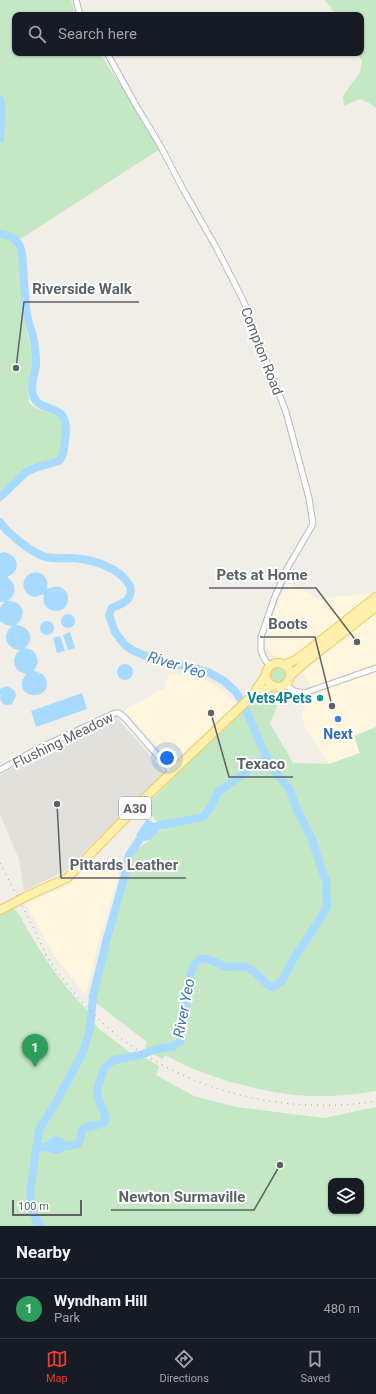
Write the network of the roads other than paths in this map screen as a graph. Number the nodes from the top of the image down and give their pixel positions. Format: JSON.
{"nodes":[{"id":1,"x":76,"y":0,"type":"edge"},
{"id":2,"x":79,"y":12,"type":"edge"},
{"id":3,"x":109,"y":56,"type":"edge"},
{"id":4,"x":376,"y":597,"type":"edge"},
{"id":5,"x":373,"y":607,"type":"edge"},
{"id":6,"x":284,"y":665,"type":"junction"},
{"id":7,"x":270,"y":666,"type":"junction"},
{"id":8,"x":376,"y":668,"type":"edge"},
{"id":9,"x":266,"y":675,"type":"junction"},
{"id":10,"x":290,"y":676,"type":"junction"},
{"id":11,"x":285,"y":684,"type":"junction"},
{"id":12,"x":273,"y":686,"type":"junction"},
{"id":13,"x":251,"y":697,"type":"junction"},
{"id":14,"x":0,"y":770,"type":"edge"},
{"id":15,"x":172,"y":772,"type":"junction"},
{"id":16,"x":0,"y":910,"type":"edge"}],
"edges":[{"from":1,"to":2,"type":"street"},
{"from":3,"to":7,"type":"street","name":"Compton Road"},
{"from":4,"to":5,"type":"main road"},
{"from":5,"to":6,"type":"main road"},
{"from":5,"to":10,"type":"main road"},
{"from":6,"to":7,"type":"main road"},
{"from":6,"to":10,"type":"main road"},
{"from":7,"to":9,"type":"main road","number":"A30"},
{"from":8,"to":11,"type":"street"},
{"from":9,"to":12,"type":"main road"},
{"from":9,"to":13,"type":"main road","number":"A30"},
{"from":10,"to":11,"type":"main road"},
{"from":11,"to":12,"type":"main road","number":"A30"},
{"from":12,"to":13,"type":"main road","number":"A30"},
{"from":13,"to":15,"type":"main road","number":"A30"},
{"from":14,"to":15,"type":"street","name":"Flushing Meadow"},
{"from":15,"to":16,"type":"main road","number":"A30","bridge":true}]}
